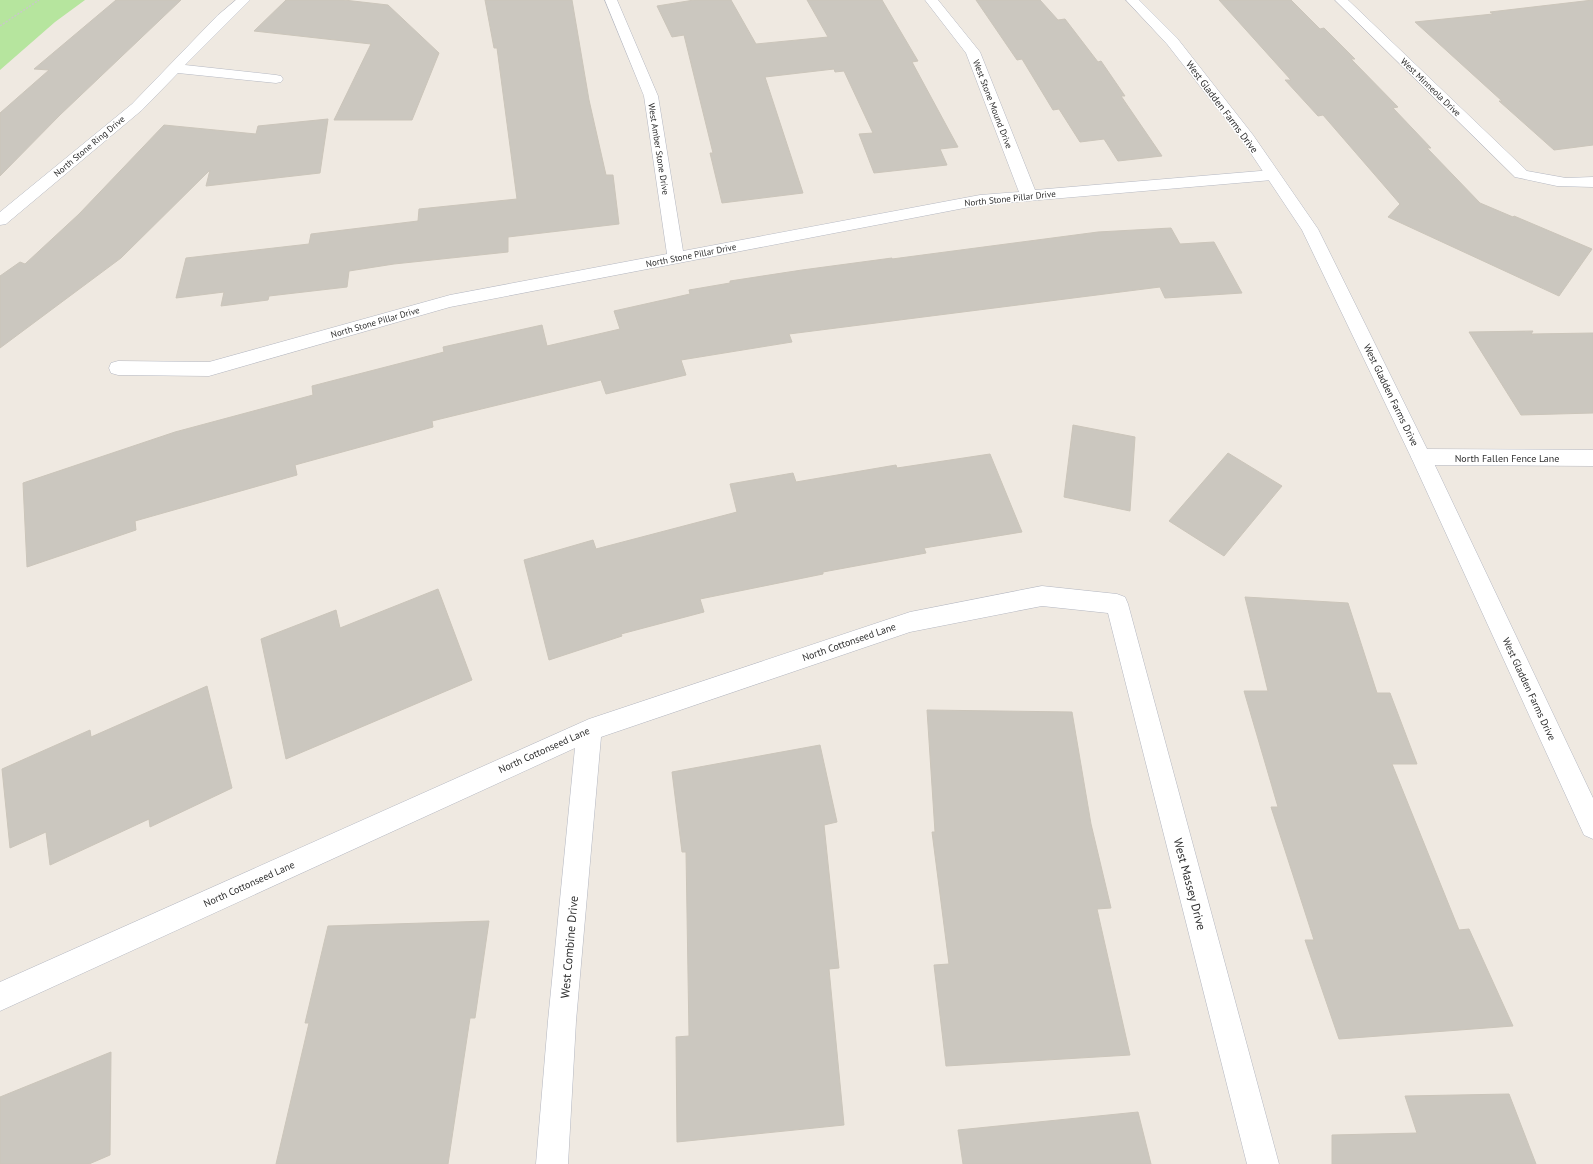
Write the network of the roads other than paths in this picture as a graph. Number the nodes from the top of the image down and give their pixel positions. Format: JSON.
{"nodes":[{"id":1,"x":244,"y":0,"type":"edge"},
{"id":2,"x":611,"y":0,"type":"edge"},
{"id":3,"x":931,"y":0,"type":"edge"},
{"id":4,"x":1132,"y":0,"type":"edge"},
{"id":5,"x":1360,"y":0,"type":"edge"},
{"id":6,"x":1342,"y":1,"type":"edge"},
{"id":7,"x":175,"y":68,"type":"junction"},
{"id":8,"x":276,"y":79,"type":"dead end"},
{"id":9,"x":1272,"y":176,"type":"junction"},
{"id":10,"x":1593,"y":182,"type":"edge"},
{"id":11,"x":1029,"y":196,"type":"junction"},
{"id":12,"x":0,"y":220,"type":"edge"},
{"id":13,"x":676,"y":257,"type":"junction"},
{"id":14,"x":118,"y":368,"type":"dead end"},
{"id":15,"x":1421,"y":457,"type":"junction"},
{"id":16,"x":1593,"y":458,"type":"edge"},
{"id":17,"x":1117,"y":604,"type":"joint"},
{"id":18,"x":590,"y":730,"type":"junction"},
{"id":19,"x":1593,"y":826,"type":"edge"},
{"id":20,"x":0,"y":997,"type":"edge"},
{"id":21,"x":552,"y":1164,"type":"edge"},
{"id":22,"x":1263,"y":1164,"type":"edge"}],
"edges":[{"from":1,"to":7,"type":"street","name":"North Stone Ring Drive"},
{"from":2,"to":13,"type":"street","name":"West Amber Stone Drive"},
{"from":3,"to":11,"type":"street","name":"West Stone Mound Drive"},
{"from":4,"to":9,"type":"street","name":"West Gladden Farms Drive"},
{"from":5,"to":6,"type":"street"},
{"from":6,"to":10,"type":"street","name":"West Minneola Drive"},
{"from":7,"to":8,"type":"street"},
{"from":7,"to":12,"type":"street","name":"North Stone Ring Drive"},
{"from":9,"to":11,"type":"street","name":"North Stone Pillar Drive"},
{"from":9,"to":15,"type":"street","name":"West Gladden Farms Drive"},
{"from":11,"to":13,"type":"street","name":"North Stone Pillar Drive"},
{"from":13,"to":14,"type":"street","name":"North Stone Pillar Drive"},
{"from":15,"to":16,"type":"street","name":"North Fallen Fence Lane"},
{"from":15,"to":19,"type":"street","name":"West Gladden Farms Drive"},
{"from":17,"to":18,"type":"street","name":"North Cottonseed Lane"},
{"from":17,"to":22,"type":"street","name":"West Massey Drive"},
{"from":18,"to":20,"type":"street","name":"North Cottonseed Lane"},
{"from":18,"to":21,"type":"street","name":"West Combine Drive"}]}
